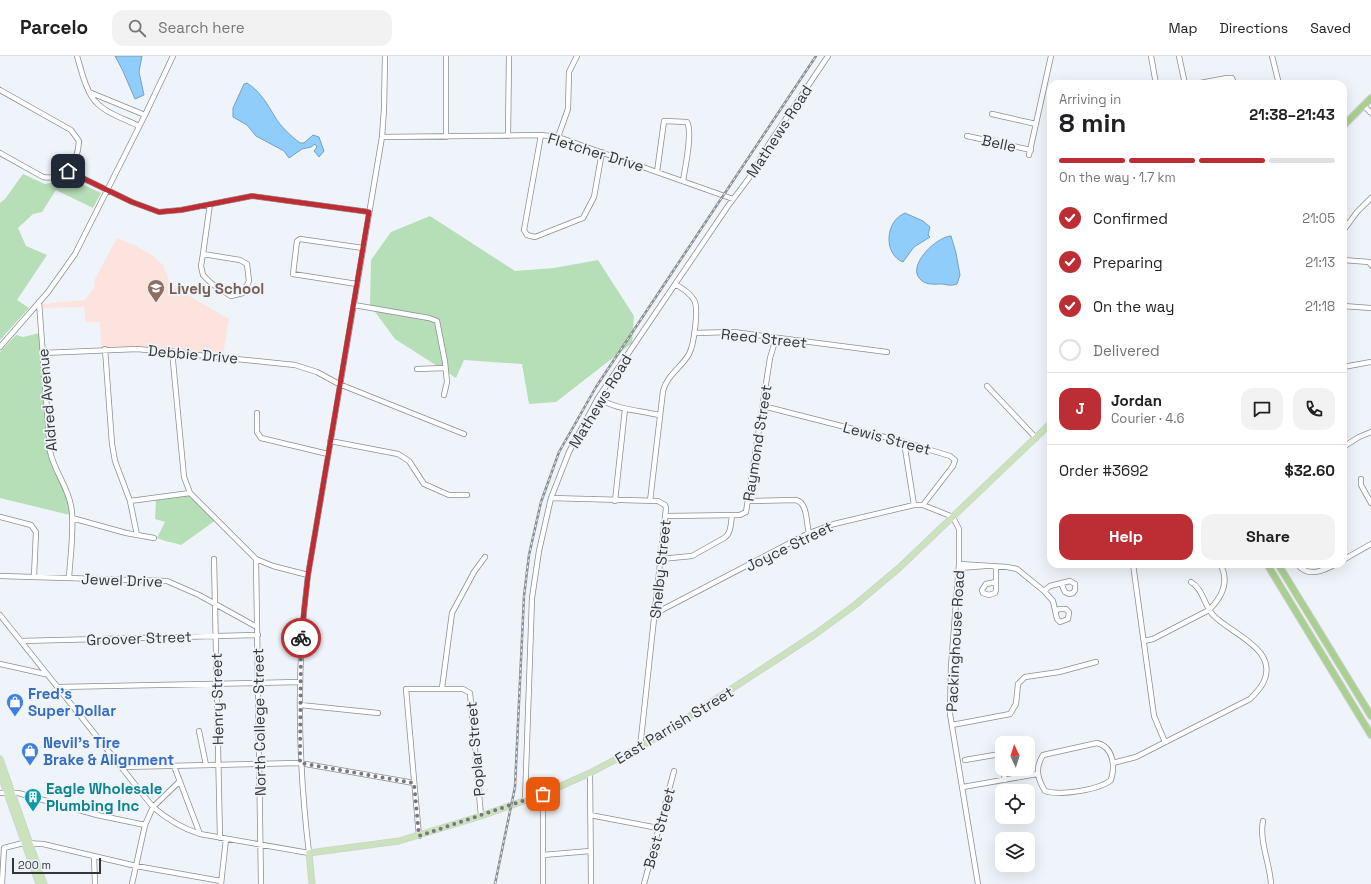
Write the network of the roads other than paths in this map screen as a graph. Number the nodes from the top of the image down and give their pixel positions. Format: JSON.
{"nodes":[{"id":1,"x":77,"y":56,"type":"edge"},
{"id":2,"x":173,"y":56,"type":"edge"},
{"id":3,"x":385,"y":56,"type":"edge"},
{"id":4,"x":446,"y":56,"type":"edge"},
{"id":5,"x":509,"y":56,"type":"edge"},
{"id":6,"x":577,"y":56,"type":"edge"},
{"id":7,"x":828,"y":56,"type":"edge"},
{"id":8,"x":1051,"y":56,"type":"edge"},
{"id":9,"x":1151,"y":56,"type":"edge"},
{"id":10,"x":1179,"y":56,"type":"edge"},
{"id":11,"x":1272,"y":56,"type":"edge"},
{"id":12,"x":1155,"y":80,"type":"edge"},
{"id":13,"x":1184,"y":80,"type":"edge"},
{"id":14,"x":1216,"y":80,"type":"edge"},
{"id":15,"x":1233,"y":80,"type":"edge"},
{"id":16,"x":1279,"y":80,"type":"edge"},
{"id":17,"x":0,"y":90,"type":"edge"},
{"id":18,"x":89,"y":92,"type":"junction"},
{"id":19,"x":1371,"y":98,"type":"edge"},
{"id":20,"x":1364,"y":106,"type":"junction"},
{"id":21,"x":1371,"y":113,"type":"edge"},
{"id":22,"x":992,"y":114,"type":"dead end"},
{"id":23,"x":145,"y":115,"type":"junction"},
{"id":24,"x":1347,"y":122,"type":"edge"},
{"id":25,"x":1036,"y":124,"type":"junction"},
{"id":26,"x":139,"y":126,"type":"junction"},
{"id":27,"x":508,"y":136,"type":"junction"},
{"id":28,"x":541,"y":136,"type":"junction"},
{"id":29,"x":967,"y":136,"type":"dead end"},
{"id":30,"x":382,"y":137,"type":"junction"},
{"id":31,"x":446,"y":137,"type":"junction"},
{"id":32,"x":558,"y":137,"type":"junction"},
{"id":33,"x":1031,"y":150,"type":"junction"},
{"id":34,"x":0,"y":152,"type":"edge"},
{"id":35,"x":602,"y":152,"type":"junction"},
{"id":36,"x":1029,"y":155,"type":"dead end"},
{"id":37,"x":68,"y":171,"type":"junction"},
{"id":38,"x":657,"y":172,"type":"junction"},
{"id":39,"x":683,"y":181,"type":"junction"},
{"id":40,"x":106,"y":190,"type":"junction"},
{"id":41,"x":1371,"y":198,"type":"edge"},
{"id":42,"x":733,"y":199,"type":"junction"},
{"id":43,"x":210,"y":204,"type":"junction"},
{"id":44,"x":369,"y":212,"type":"junction"},
{"id":45,"x":1347,"y":226,"type":"edge"},
{"id":46,"x":363,"y":248,"type":"junction"},
{"id":47,"x":203,"y":254,"type":"junction"},
{"id":48,"x":1347,"y":260,"type":"edge"},
{"id":49,"x":1371,"y":265,"type":"edge"},
{"id":50,"x":357,"y":284,"type":"junction"},
{"id":51,"x":675,"y":284,"type":"junction"},
{"id":52,"x":39,"y":302,"type":"junction"},
{"id":53,"x":354,"y":305,"type":"junction"},
{"id":54,"x":1347,"y":306,"type":"edge"},
{"id":55,"x":1371,"y":308,"type":"edge"},
{"id":56,"x":694,"y":333,"type":"junction"},
{"id":57,"x":776,"y":338,"type":"junction"},
{"id":58,"x":0,"y":347,"type":"edge"},
{"id":59,"x":105,"y":350,"type":"junction"},
{"id":60,"x":172,"y":351,"type":"junction"},
{"id":61,"x":887,"y":352,"type":"dead end"},
{"id":62,"x":43,"y":353,"type":"junction"},
{"id":63,"x":1371,"y":362,"type":"edge"},
{"id":64,"x":1347,"y":366,"type":"edge"},
{"id":65,"x":445,"y":368,"type":"junction"},
{"id":66,"x":417,"y":369,"type":"dead end"},
{"id":67,"x":339,"y":384,"type":"junction"},
{"id":68,"x":987,"y":386,"type":"dead end"},
{"id":69,"x":444,"y":395,"type":"dead end"},
{"id":70,"x":598,"y":398,"type":"junction"},
{"id":71,"x":764,"y":406,"type":"junction"},
{"id":72,"x":625,"y":409,"type":"junction"},
{"id":73,"x":257,"y":414,"type":"dead end"},
{"id":74,"x":659,"y":415,"type":"junction"},
{"id":75,"x":1047,"y":427,"type":"edge"},
{"id":76,"x":1371,"y":432,"type":"edge"},
{"id":77,"x":464,"y":434,"type":"dead end"},
{"id":78,"x":1036,"y":438,"type":"junction"},
{"id":79,"x":330,"y":441,"type":"junction"},
{"id":80,"x":904,"y":442,"type":"junction"},
{"id":81,"x":1347,"y":444,"type":"edge"},
{"id":82,"x":328,"y":454,"type":"junction"},
{"id":83,"x":1361,"y":479,"type":"dead end"},
{"id":84,"x":190,"y":493,"type":"junction"},
{"id":85,"x":467,"y":494,"type":"dead end"},
{"id":86,"x":551,"y":498,"type":"junction"},
{"id":87,"x":748,"y":500,"type":"junction"},
{"id":88,"x":130,"y":501,"type":"junction"},
{"id":89,"x":615,"y":501,"type":"junction"},
{"id":90,"x":650,"y":501,"type":"junction"},
{"id":91,"x":1371,"y":503,"type":"edge"},
{"id":92,"x":914,"y":505,"type":"junction"},
{"id":93,"x":923,"y":505,"type":"junction"},
{"id":94,"x":666,"y":516,"type":"junction"},
{"id":95,"x":732,"y":516,"type":"junction"},
{"id":96,"x":0,"y":517,"type":"edge"},
{"id":97,"x":953,"y":517,"type":"junction"},
{"id":98,"x":72,"y":518,"type":"junction"},
{"id":99,"x":809,"y":533,"type":"junction"},
{"id":100,"x":137,"y":535,"type":"junction"},
{"id":101,"x":154,"y":538,"type":"dead end"},
{"id":102,"x":1371,"y":544,"type":"edge"},
{"id":103,"x":485,"y":557,"type":"dead end"},
{"id":104,"x":1347,"y":558,"type":"edge"},
{"id":105,"x":214,"y":559,"type":"dead end"},
{"id":106,"x":256,"y":559,"type":"junction"},
{"id":107,"x":661,"y":559,"type":"junction"},
{"id":108,"x":959,"y":566,"type":"junction"},
{"id":109,"x":996,"y":567,"type":"junction"},
{"id":110,"x":1135,"y":568,"type":"edge"},
{"id":111,"x":1222,"y":568,"type":"edge"},
{"id":112,"x":1269,"y":568,"type":"edge"},
{"id":113,"x":1280,"y":568,"type":"edge"},
{"id":114,"x":1301,"y":568,"type":"edge"},
{"id":115,"x":1327,"y":568,"type":"edge"},
{"id":116,"x":308,"y":575,"type":"junction"},
{"id":117,"x":0,"y":576,"type":"edge"},
{"id":118,"x":34,"y":576,"type":"junction"},
{"id":119,"x":70,"y":578,"type":"junction"},
{"id":120,"x":996,"y":582,"type":"dead end"},
{"id":121,"x":1191,"y":582,"type":"dead end"},
{"id":122,"x":1061,"y":583,"type":"dead end"},
{"id":123,"x":1044,"y":591,"type":"junction"},
{"id":124,"x":215,"y":604,"type":"junction"},
{"id":125,"x":1055,"y":610,"type":"dead end"},
{"id":126,"x":1209,"y":610,"type":"junction"},
{"id":127,"x":656,"y":613,"type":"junction"},
{"id":128,"x":0,"y":615,"type":"edge"},
{"id":129,"x":257,"y":627,"type":"junction"},
{"id":130,"x":216,"y":635,"type":"junction"},
{"id":131,"x":258,"y":635,"type":"junction"},
{"id":132,"x":21,"y":641,"type":"junction"},
{"id":133,"x":1144,"y":641,"type":"junction"},
{"id":134,"x":1096,"y":662,"type":"dead end"},
{"id":135,"x":0,"y":664,"type":"edge"},
{"id":136,"x":45,"y":674,"type":"junction"},
{"id":137,"x":259,"y":682,"type":"junction"},
{"id":138,"x":300,"y":682,"type":"junction"},
{"id":139,"x":217,"y":683,"type":"junction"},
{"id":140,"x":58,"y":687,"type":"junction"},
{"id":141,"x":442,"y":688,"type":"junction"},
{"id":142,"x":300,"y":705,"type":"junction"},
{"id":143,"x":378,"y":713,"type":"dead end"},
{"id":144,"x":1371,"y":716,"type":"edge"},
{"id":145,"x":952,"y":725,"type":"junction"},
{"id":146,"x":199,"y":731,"type":"dead end"},
{"id":147,"x":1371,"y":735,"type":"edge"},
{"id":148,"x":1165,"y":742,"type":"junction"},
{"id":149,"x":640,"y":748,"type":"junction"},
{"id":150,"x":995,"y":755,"type":"edge"},
{"id":151,"x":0,"y":759,"type":"edge"},
{"id":152,"x":965,"y":760,"type":"dead end"},
{"id":153,"x":300,"y":763,"type":"junction"},
{"id":154,"x":1114,"y":763,"type":"junction"},
{"id":155,"x":260,"y":764,"type":"junction"},
{"id":156,"x":206,"y":765,"type":"junction"},
{"id":157,"x":218,"y":765,"type":"junction"},
{"id":158,"x":174,"y":766,"type":"junction"},
{"id":159,"x":121,"y":767,"type":"junction"},
{"id":160,"x":674,"y":772,"type":"dead end"},
{"id":161,"x":0,"y":773,"type":"edge"},
{"id":162,"x":590,"y":773,"type":"junction"},
{"id":163,"x":1037,"y":774,"type":"junction"},
{"id":164,"x":1004,"y":776,"type":"edge"},
{"id":165,"x":1005,"y":780,"type":"junction"},
{"id":166,"x":180,"y":781,"type":"junction"},
{"id":167,"x":414,"y":783,"type":"junction"},
{"id":168,"x":963,"y":787,"type":"junction"},
{"id":169,"x":0,"y":793,"type":"edge"},
{"id":170,"x":9,"y":793,"type":"junction"},
{"id":171,"x":543,"y":794,"type":"junction"},
{"id":172,"x":525,"y":800,"type":"junction"},
{"id":173,"x":153,"y":807,"type":"junction"},
{"id":174,"x":590,"y":815,"type":"junction"},
{"id":175,"x":481,"y":816,"type":"junction"},
{"id":176,"x":1263,"y":821,"type":"dead end"},
{"id":177,"x":145,"y":825,"type":"junction"},
{"id":178,"x":658,"y":828,"type":"junction"},
{"id":179,"x":200,"y":834,"type":"junction"},
{"id":180,"x":419,"y":836,"type":"junction"},
{"id":181,"x":220,"y":838,"type":"junction"},
{"id":182,"x":226,"y":839,"type":"junction"},
{"id":183,"x":26,"y":842,"type":"junction"},
{"id":184,"x":262,"y":846,"type":"junction"},
{"id":185,"x":590,"y":851,"type":"junction"},
{"id":186,"x":309,"y":853,"type":"junction"},
{"id":187,"x":543,"y":855,"type":"junction"},
{"id":188,"x":94,"y":857,"type":"junction"},
{"id":189,"x":136,"y":866,"type":"junction"},
{"id":190,"x":221,"y":882,"type":"edge"},
{"id":191,"x":2,"y":884,"type":"edge"},
{"id":192,"x":39,"y":884,"type":"edge"},
{"id":193,"x":44,"y":884,"type":"edge"},
{"id":194,"x":95,"y":884,"type":"edge"},
{"id":195,"x":132,"y":884,"type":"edge"},
{"id":196,"x":261,"y":884,"type":"edge"},
{"id":197,"x":312,"y":884,"type":"edge"},
{"id":198,"x":543,"y":884,"type":"edge"},
{"id":199,"x":591,"y":884,"type":"edge"},
{"id":200,"x":644,"y":884,"type":"edge"},
{"id":201,"x":978,"y":884,"type":"edge"},
{"id":202,"x":1271,"y":884,"type":"edge"}],
"edges":[{"from":1,"to":18,"type":"street"},
{"from":2,"to":23,"type":"street"},
{"from":3,"to":30,"type":"street"},
{"from":4,"to":31,"type":"street"},
{"from":5,"to":27,"type":"street"},
{"from":6,"to":32,"type":"street"},
{"from":7,"to":42,"type":"street","name":"Mathews Road"},
{"from":8,"to":25,"type":"street"},
{"from":9,"to":12,"type":"street"},
{"from":10,"to":13,"type":"street"},
{"from":11,"to":16,"type":"street"},
{"from":14,"to":15,"type":"street"},
{"from":17,"to":37,"type":"street"},
{"from":18,"to":23,"type":"street"},
{"from":18,"to":26,"type":"street"},
{"from":19,"to":20,"type":"highway"},
{"from":20,"to":21,"type":"street"},
{"from":20,"to":24,"type":"highway"},
{"from":22,"to":25,"type":"street"},
{"from":23,"to":26,"type":"street"},
{"from":25,"to":33,"type":"street"},
{"from":26,"to":40,"type":"street"},
{"from":27,"to":28,"type":"street","name":"Fletcher Drive"},
{"from":27,"to":31,"type":"street","name":"Fletcher Drive"},
{"from":28,"to":32,"type":"street","name":"Fletcher Drive"},
{"from":28,"to":35,"type":"street"},
{"from":29,"to":33,"type":"street","name":"Belle"},
{"from":30,"to":31,"type":"street","name":"Fletcher Drive"},
{"from":30,"to":44,"type":"street"},
{"from":32,"to":35,"type":"street","name":"Fletcher Drive"},
{"from":33,"to":36,"type":"street"},
{"from":34,"to":37,"type":"street"},
{"from":35,"to":38,"type":"street","name":"Fletcher Drive"},
{"from":37,"to":40,"type":"street"},
{"from":38,"to":39,"type":"street","name":"Fletcher Drive"},
{"from":38,"to":39,"type":"street"},
{"from":39,"to":42,"type":"street","name":"Fletcher Drive"},
{"from":40,"to":43,"type":"street"},
{"from":40,"to":52,"type":"street"},
{"from":41,"to":45,"type":"street"},
{"from":42,"to":51,"type":"street","name":"Mathews Road"},
{"from":43,"to":44,"type":"street"},
{"from":43,"to":47,"type":"street"},
{"from":44,"to":46,"type":"street"},
{"from":46,"to":50,"type":"street"},
{"from":46,"to":50,"type":"street"},
{"from":47,"to":47,"type":"street"},
{"from":48,"to":49,"type":"street"},
{"from":50,"to":53,"type":"street"},
{"from":51,"to":56,"type":"street"},
{"from":51,"to":70,"type":"street","name":"Mathews Road"},
{"from":52,"to":58,"type":"street"},
{"from":52,"to":62,"type":"street","name":"Aldred Avenue"},
{"from":53,"to":65,"type":"street"},
{"from":53,"to":67,"type":"street"},
{"from":54,"to":55,"type":"street"},
{"from":56,"to":57,"type":"street","name":"Reed Street"},
{"from":56,"to":74,"type":"street"},
{"from":57,"to":61,"type":"street","name":"Reed Street"},
{"from":57,"to":71,"type":"street","name":"Raymond Street"},
{"from":59,"to":60,"type":"street","name":"Debbie Drive"},
{"from":59,"to":62,"type":"street","name":"Debbie Drive"},
{"from":59,"to":88,"type":"street"},
{"from":60,"to":67,"type":"street","name":"Debbie Drive"},
{"from":60,"to":84,"type":"street"},
{"from":62,"to":98,"type":"street","name":"Aldred Avenue"},
{"from":63,"to":64,"type":"street"},
{"from":65,"to":66,"type":"street"},
{"from":65,"to":69,"type":"street"},
{"from":67,"to":77,"type":"street","name":"Debbie Drive"},
{"from":67,"to":79,"type":"street"},
{"from":68,"to":78,"type":"street"},
{"from":70,"to":72,"type":"street"},
{"from":70,"to":86,"type":"street","name":"Mathews Road"},
{"from":71,"to":80,"type":"street","name":"Lewis Street"},
{"from":71,"to":87,"type":"street","name":"Raymond Street"},
{"from":72,"to":74,"type":"street"},
{"from":72,"to":89,"type":"street"},
{"from":73,"to":82,"type":"street"},
{"from":74,"to":90,"type":"street"},
{"from":75,"to":78,"type":"main road","name":"East Parrish Street"},
{"from":76,"to":81,"type":"street"},
{"from":78,"to":97,"type":"main road","name":"East Parrish Street"},
{"from":79,"to":82,"type":"street"},
{"from":79,"to":85,"type":"street"},
{"from":80,"to":92,"type":"street"},
{"from":80,"to":93,"type":"street","name":"Lewis Street"},
{"from":82,"to":116,"type":"street"},
{"from":83,"to":91,"type":"street"},
{"from":84,"to":88,"type":"street"},
{"from":84,"to":106,"type":"street"},
{"from":86,"to":89,"type":"street","name":"Shelby Street"},
{"from":86,"to":172,"type":"street","name":"Mathews Road"},
{"from":87,"to":95,"type":"street","name":"Raymond Street"},
{"from":87,"to":99,"type":"street"},
{"from":88,"to":100,"type":"street"},
{"from":89,"to":90,"type":"street","name":"Shelby Street"},
{"from":90,"to":94,"type":"street","name":"Shelby Street"},
{"from":92,"to":93,"type":"street","name":"Joyce Street"},
{"from":92,"to":99,"type":"street","name":"Joyce Street"},
{"from":93,"to":97,"type":"street","name":"Joyce Street"},
{"from":94,"to":95,"type":"street"},
{"from":94,"to":107,"type":"street","name":"Shelby Street"},
{"from":95,"to":107,"type":"street","name":"Raymond Street"},
{"from":96,"to":118,"type":"street"},
{"from":97,"to":108,"type":"street","name":"Packinghouse Road"},
{"from":97,"to":149,"type":"main road","name":"East Parrish Street"},
{"from":98,"to":100,"type":"street"},
{"from":98,"to":119,"type":"street","name":"Aldred Avenue"},
{"from":99,"to":127,"type":"street","name":"Joyce Street"},
{"from":100,"to":101,"type":"street"},
{"from":102,"to":104,"type":"street"},
{"from":103,"to":141,"type":"street"},
{"from":105,"to":124,"type":"street","name":"Henry Street"},
{"from":106,"to":116,"type":"street"},
{"from":106,"to":129,"type":"street","name":"North College Street"},
{"from":107,"to":127,"type":"street","name":"Shelby Street"},
{"from":108,"to":109,"type":"street"},
{"from":108,"to":145,"type":"street","name":"Packinghouse Road"},
{"from":109,"to":120,"type":"street"},
{"from":109,"to":123,"type":"street"},
{"from":110,"to":133,"type":"street"},
{"from":111,"to":126,"type":"street"},
{"from":112,"to":147,"type":"highway"},
{"from":113,"to":144,"type":"highway"},
{"from":114,"to":115,"type":"street"},
{"from":116,"to":138,"type":"street"},
{"from":117,"to":118,"type":"street","name":"Jewel Drive"},
{"from":118,"to":119,"type":"street","name":"Jewel Drive"},
{"from":119,"to":124,"type":"street","name":"Jewel Drive"},
{"from":121,"to":126,"type":"street"},
{"from":122,"to":123,"type":"street"},
{"from":123,"to":125,"type":"street"},
{"from":124,"to":129,"type":"street","name":"Jewel Drive"},
{"from":124,"to":130,"type":"street","name":"Henry Street"},
{"from":126,"to":133,"type":"street"},
{"from":126,"to":148,"type":"street"},
{"from":127,"to":149,"type":"street","name":"Shelby Street"},
{"from":128,"to":132,"type":"street"},
{"from":129,"to":131,"type":"street","name":"North College Street"},
{"from":130,"to":131,"type":"street","name":"Groover Street"},
{"from":130,"to":132,"type":"street","name":"Groover Street"},
{"from":130,"to":139,"type":"street","name":"Henry Street"},
{"from":131,"to":137,"type":"street","name":"North College Street"},
{"from":132,"to":136,"type":"street"},
{"from":133,"to":148,"type":"street"},
{"from":134,"to":145,"type":"street"},
{"from":135,"to":136,"type":"street"},
{"from":136,"to":140,"type":"street"},
{"from":137,"to":138,"type":"street"},
{"from":137,"to":139,"type":"street"},
{"from":137,"to":155,"type":"street","name":"North College Street"},
{"from":138,"to":142,"type":"street"},
{"from":139,"to":140,"type":"street"},
{"from":139,"to":157,"type":"street","name":"Henry Street"},
{"from":140,"to":159,"type":"street"},
{"from":141,"to":167,"type":"street"},
{"from":141,"to":175,"type":"street","name":"Poplar Street"},
{"from":142,"to":143,"type":"street"},
{"from":142,"to":153,"type":"street"},
{"from":145,"to":168,"type":"street","name":"Packinghouse Road"},
{"from":146,"to":156,"type":"street"},
{"from":148,"to":154,"type":"street"},
{"from":149,"to":162,"type":"main road","name":"East Parrish Street"},
{"from":150,"to":152,"type":"street"},
{"from":151,"to":170,"type":"main road"},
{"from":153,"to":155,"type":"street"},
{"from":153,"to":167,"type":"street"},
{"from":153,"to":186,"type":"street"},
{"from":154,"to":163,"type":"street"},
{"from":154,"to":163,"type":"street"},
{"from":155,"to":157,"type":"street"},
{"from":155,"to":184,"type":"street","name":"North College Street"},
{"from":156,"to":157,"type":"street"},
{"from":156,"to":158,"type":"street"},
{"from":157,"to":181,"type":"street","name":"Henry Street"},
{"from":158,"to":159,"type":"street"},
{"from":158,"to":166,"type":"street"},
{"from":159,"to":173,"type":"street"},
{"from":160,"to":178,"type":"street","name":"Best Street"},
{"from":161,"to":170,"type":"main road"},
{"from":162,"to":171,"type":"main road","name":"East Parrish Street"},
{"from":162,"to":174,"type":"street"},
{"from":163,"to":165,"type":"street"},
{"from":164,"to":165,"type":"street"},
{"from":165,"to":168,"type":"street"},
{"from":166,"to":173,"type":"street"},
{"from":166,"to":179,"type":"street"},
{"from":167,"to":180,"type":"street"},
{"from":168,"to":201,"type":"street","name":"Packinghouse Road"},
{"from":169,"to":170,"type":"street"},
{"from":170,"to":177,"type":"street"},
{"from":170,"to":183,"type":"main road"},
{"from":171,"to":172,"type":"main road","name":"East Parrish Street"},
{"from":171,"to":187,"type":"street"},
{"from":172,"to":175,"type":"main road","name":"East Parrish Street"},
{"from":173,"to":177,"type":"street"},
{"from":173,"to":179,"type":"street"},
{"from":174,"to":178,"type":"street"},
{"from":174,"to":185,"type":"street"},
{"from":175,"to":180,"type":"main road","name":"East Parrish Street"},
{"from":176,"to":202,"type":"street"},
{"from":177,"to":189,"type":"street"},
{"from":178,"to":200,"type":"street","name":"Best Street"},
{"from":179,"to":181,"type":"street"},
{"from":180,"to":186,"type":"main road","name":"East Parrish Street"},
{"from":181,"to":182,"type":"street"},
{"from":182,"to":184,"type":"street"},
{"from":182,"to":190,"type":"street"},
{"from":183,"to":188,"type":"street"},
{"from":183,"to":191,"type":"street"},
{"from":183,"to":192,"type":"main road"},
{"from":183,"to":193,"type":"main road"},
{"from":184,"to":186,"type":"street"},
{"from":184,"to":196,"type":"street","name":"North College Street"},
{"from":185,"to":187,"type":"street"},
{"from":185,"to":199,"type":"street"},
{"from":186,"to":197,"type":"main road"},
{"from":187,"to":198,"type":"street"},
{"from":188,"to":189,"type":"street"},
{"from":188,"to":194,"type":"street"},
{"from":189,"to":190,"type":"street"},
{"from":189,"to":195,"type":"street"}]}
